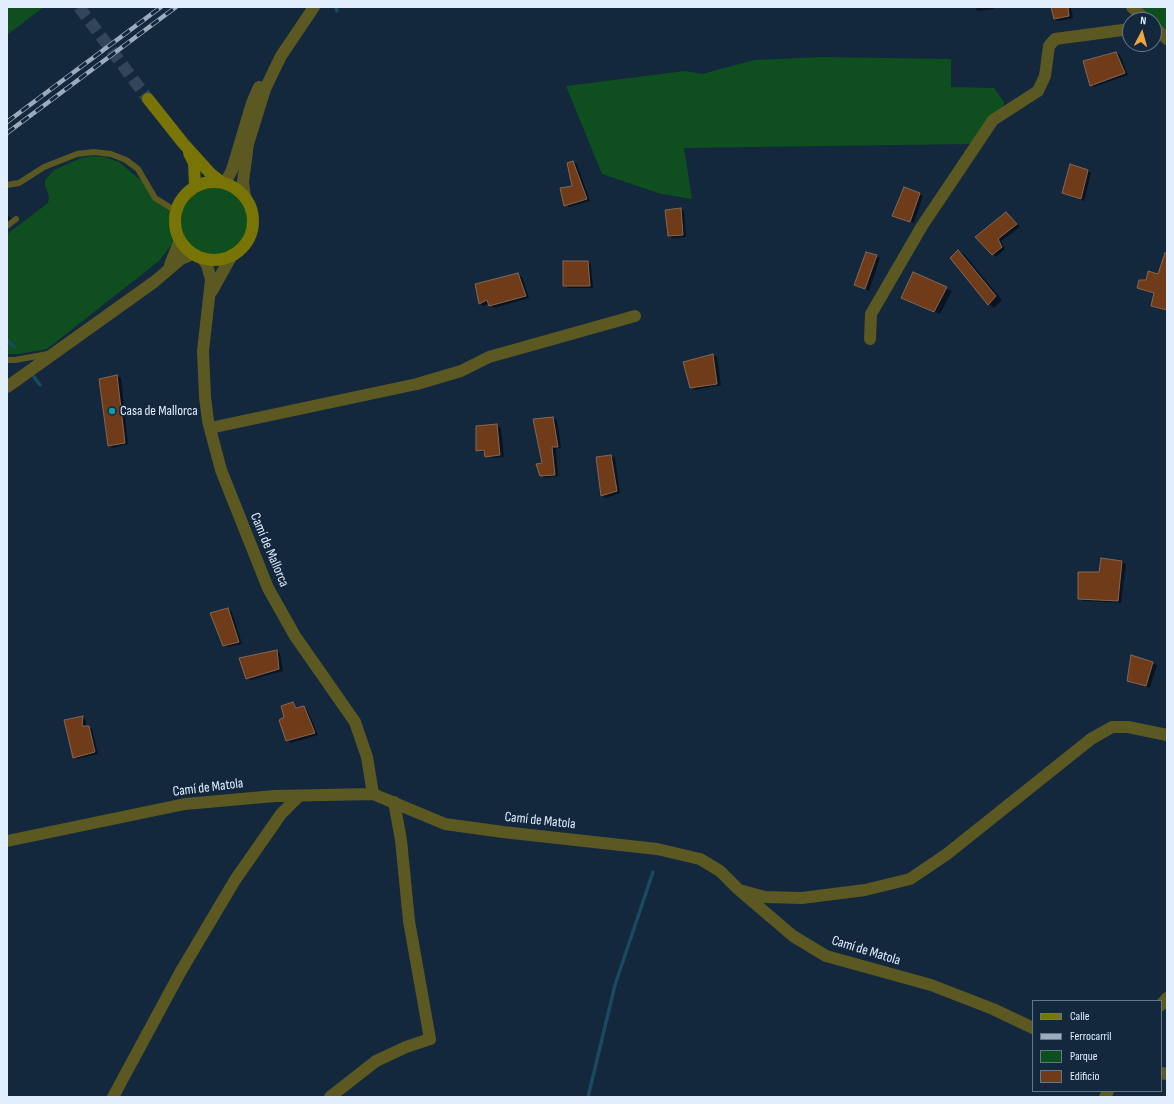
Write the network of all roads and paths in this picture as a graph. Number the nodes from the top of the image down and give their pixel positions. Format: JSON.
{"nodes":[{"id":1,"x":308,"y":7,"type":"edge"},
{"id":2,"x":314,"y":7,"type":"edge"},
{"id":3,"x":1122,"y":30,"type":"edge"},
{"id":4,"x":148,"y":99,"type":"tunnel mouth"},
{"id":5,"x":183,"y":143,"type":"junction"},
{"id":6,"x":225,"y":184,"type":"junction"},
{"id":7,"x":7,"y":185,"type":"edge"},
{"id":8,"x":195,"y":187,"type":"junction"},
{"id":9,"x":245,"y":198,"type":"junction"},
{"id":10,"x":176,"y":211,"type":"junction"},
{"id":11,"x":16,"y":219,"type":"dead end"},
{"id":12,"x":7,"y":226,"type":"edge"},
{"id":13,"x":180,"y":240,"type":"junction"},
{"id":14,"x":232,"y":255,"type":"junction"},
{"id":15,"x":198,"y":256,"type":"junction"},
{"id":16,"x":166,"y":272,"type":"junction"},
{"id":17,"x":210,"y":296,"type":"junction"},
{"id":18,"x":636,"y":316,"type":"dead end"},
{"id":19,"x":870,"y":339,"type":"dead end"},
{"id":20,"x":53,"y":353,"type":"junction"},
{"id":21,"x":7,"y":360,"type":"edge"},
{"id":22,"x":7,"y":387,"type":"edge"},
{"id":23,"x":210,"y":428,"type":"junction"},
{"id":24,"x":1167,"y":735,"type":"edge"},
{"id":25,"x":373,"y":794,"type":"junction"},
{"id":26,"x":299,"y":796,"type":"junction"},
{"id":27,"x":394,"y":802,"type":"junction"},
{"id":28,"x":7,"y":841,"type":"edge"},
{"id":29,"x":738,"y":889,"type":"junction"},
{"id":30,"x":1032,"y":1028,"type":"edge"},
{"id":31,"x":113,"y":1097,"type":"edge"},
{"id":32,"x":330,"y":1097,"type":"edge"}],
"edges":[{"from":1,"to":6,"type":"street"},
{"from":2,"to":9,"type":"street"},
{"from":3,"to":19,"type":"street"},
{"from":4,"to":5,"type":"main road"},
{"from":5,"to":6,"type":"main road"},
{"from":5,"to":8,"type":"main road"},
{"from":6,"to":8,"type":"main road"},
{"from":6,"to":9,"type":"main road"},
{"from":7,"to":10,"type":"lane"},
{"from":8,"to":10,"type":"main road"},
{"from":9,"to":14,"type":"main road"},
{"from":10,"to":13,"type":"main road"},
{"from":11,"to":12,"type":"lane"},
{"from":13,"to":15,"type":"main road"},
{"from":13,"to":16,"type":"street"},
{"from":14,"to":15,"type":"main road"},
{"from":14,"to":17,"type":"street","name":"Camí de Mallorca"},
{"from":15,"to":16,"type":"street"},
{"from":15,"to":17,"type":"street","name":"Camí de Mallorca"},
{"from":16,"to":20,"type":"street"},
{"from":17,"to":23,"type":"street","name":"Camí de Mallorca"},
{"from":18,"to":23,"type":"street"},
{"from":20,"to":21,"type":"lane"},
{"from":20,"to":22,"type":"street"},
{"from":23,"to":25,"type":"street","name":"Camí de Mallorca"},
{"from":24,"to":29,"type":"street"},
{"from":25,"to":26,"type":"street","name":"Camí de Matola"},
{"from":25,"to":27,"type":"street","name":"Camí de Matola"},
{"from":26,"to":28,"type":"street","name":"Camí de Matola"},
{"from":26,"to":31,"type":"street"},
{"from":27,"to":29,"type":"street","name":"Camí de Matola"},
{"from":27,"to":32,"type":"street"},
{"from":29,"to":30,"type":"street","name":"Camí de Matola"}]}
